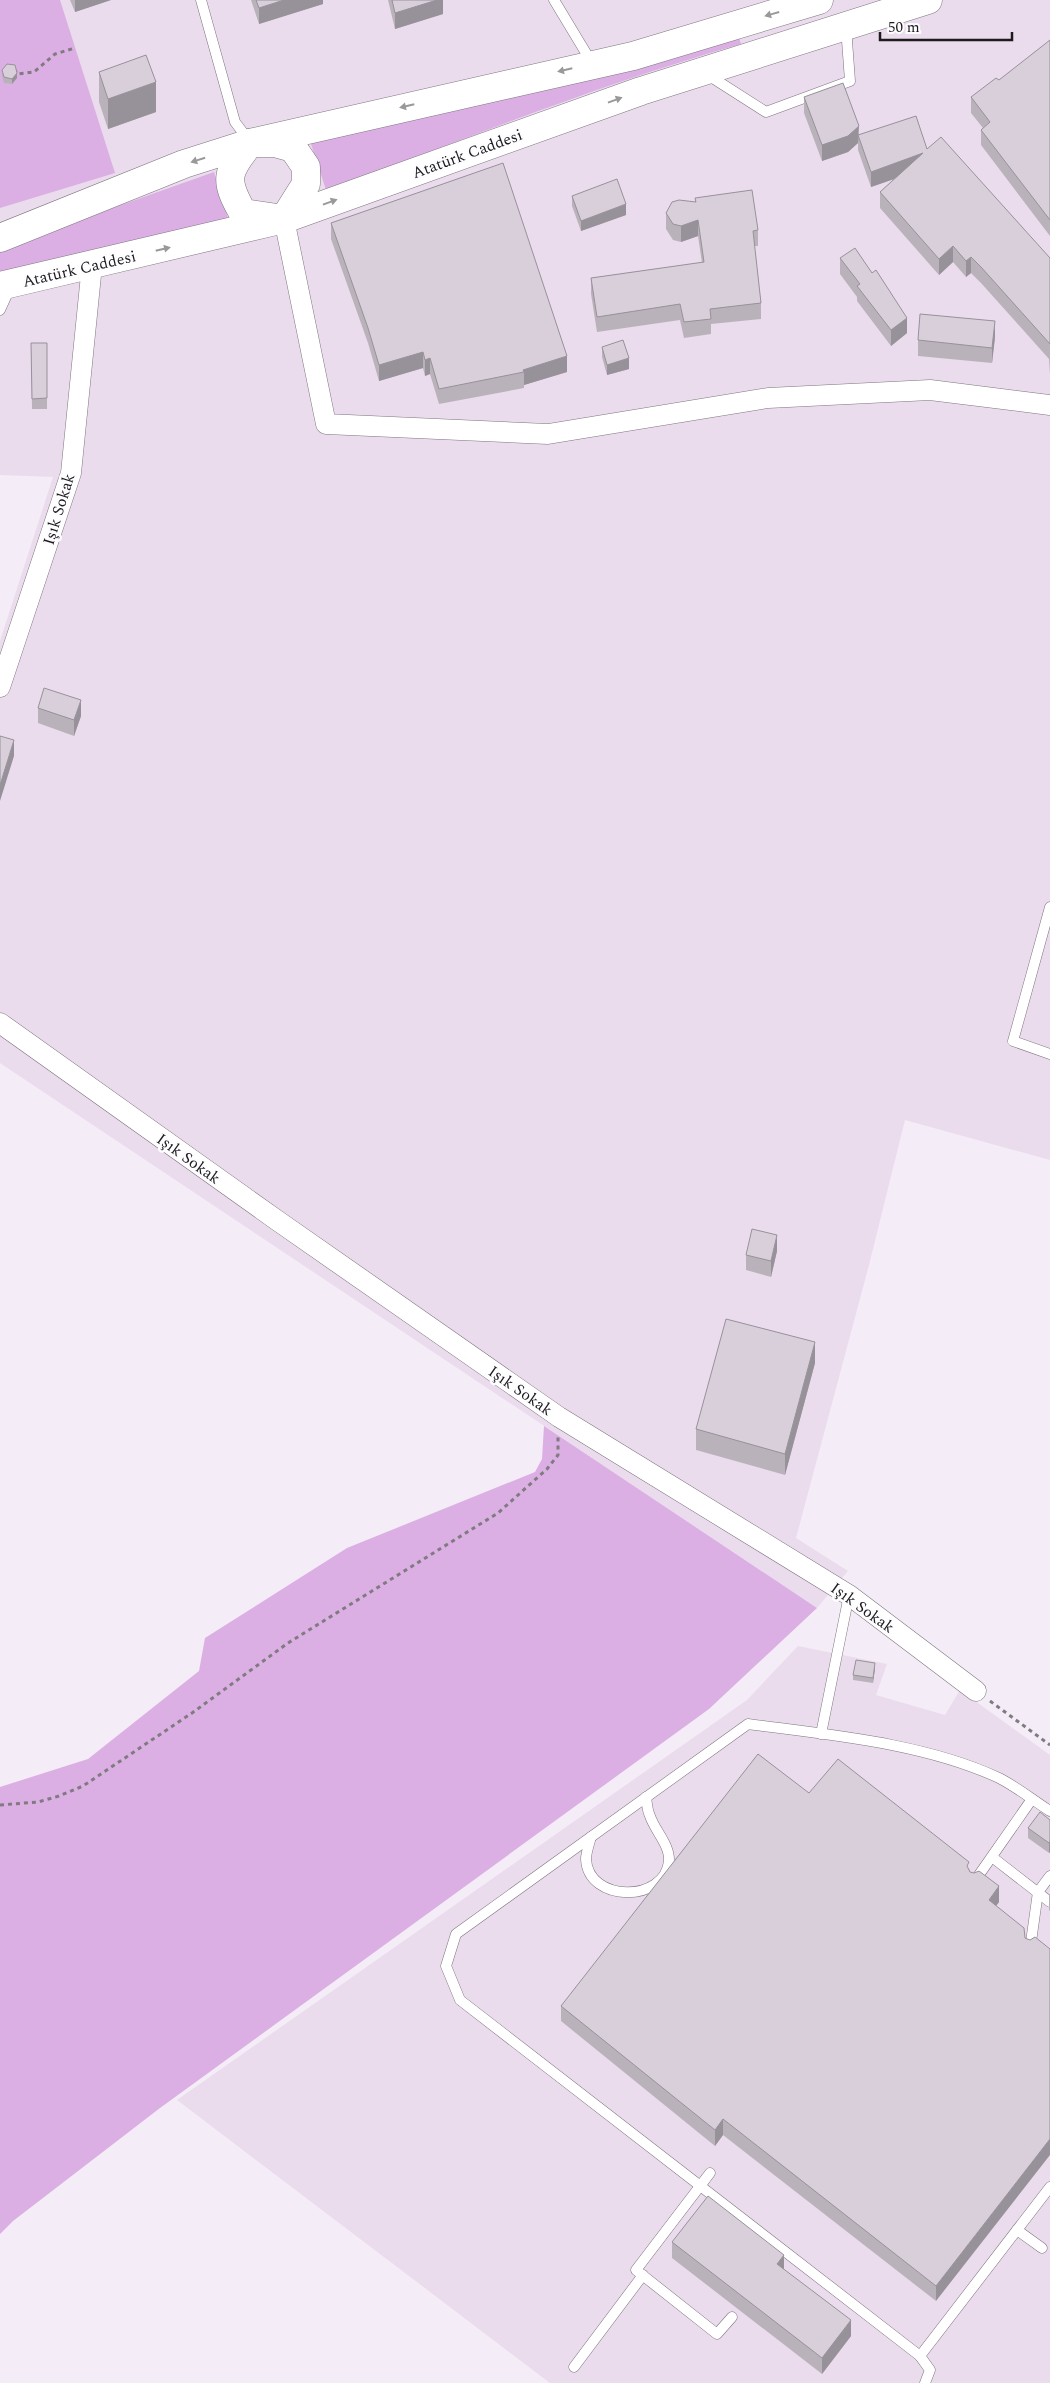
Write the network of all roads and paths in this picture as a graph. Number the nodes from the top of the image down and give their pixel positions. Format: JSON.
{"nodes":[{"id":1,"x":201,"y":0,"type":"edge"},
{"id":2,"x":554,"y":0,"type":"edge"},
{"id":3,"x":819,"y":0,"type":"edge"},
{"id":4,"x":928,"y":0,"type":"edge"},
{"id":5,"x":846,"y":24,"type":"junction"},
{"id":6,"x":75,"y":48,"type":"dead end"},
{"id":7,"x":592,"y":63,"type":"junction"},
{"id":8,"x":9,"y":68,"type":"edge"},
{"id":9,"x":703,"y":72,"type":"junction"},
{"id":10,"x":250,"y":143,"type":"junction"},
{"id":11,"x":284,"y":218,"type":"junction"},
{"id":12,"x":0,"y":238,"type":"edge"},
{"id":13,"x":92,"y":265,"type":"junction"},
{"id":14,"x":7,"y":284,"type":"edge"},
{"id":15,"x":0,"y":310,"type":"edge"},
{"id":16,"x":1050,"y":388,"type":"edge"},
{"id":17,"x":1022,"y":402,"type":"junction"},
{"id":18,"x":1050,"y":405,"type":"edge"},
{"id":19,"x":0,"y":687,"type":"edge"},
{"id":20,"x":1050,"y":907,"type":"edge"},
{"id":21,"x":0,"y":1023,"type":"edge"},
{"id":22,"x":1050,"y":1054,"type":"edge"},
{"id":23,"x":559,"y":1417,"type":"junction"},
{"id":24,"x":849,"y":1595,"type":"junction"},
{"id":25,"x":976,"y":1690,"type":"joint"},
{"id":26,"x":821,"y":1734,"type":"junction"},
{"id":27,"x":1050,"y":1746,"type":"edge"},
{"id":28,"x":646,"y":1797,"type":"junction"},
{"id":29,"x":1032,"y":1799,"type":"junction"},
{"id":30,"x":0,"y":1804,"type":"edge"},
{"id":31,"x":1050,"y":1811,"type":"edge"},
{"id":32,"x":591,"y":1837,"type":"junction"},
{"id":33,"x":992,"y":1857,"type":"junction"},
{"id":34,"x":1050,"y":1876,"type":"edge"},
{"id":35,"x":974,"y":1882,"type":"edge"},
{"id":36,"x":1038,"y":1892,"type":"junction"},
{"id":37,"x":1050,"y":1902,"type":"edge"},
{"id":38,"x":1030,"y":1949,"type":"edge"},
{"id":39,"x":710,"y":2173,"type":"dead end"},
{"id":40,"x":700,"y":2186,"type":"junction"},
{"id":41,"x":1050,"y":2187,"type":"edge"},
{"id":42,"x":1017,"y":2230,"type":"junction"},
{"id":43,"x":1042,"y":2248,"type":"dead end"},
{"id":44,"x":643,"y":2276,"type":"junction"},
{"id":45,"x":732,"y":2317,"type":"dead end"},
{"id":46,"x":920,"y":2356,"type":"junction"},
{"id":47,"x":574,"y":2367,"type":"dead end"},
{"id":48,"x":925,"y":2383,"type":"edge"}],
"edges":[{"from":1,"to":10,"type":"lane"},
{"from":2,"to":7,"type":"lane"},
{"from":3,"to":7,"type":"main road","one_way":true},
{"from":4,"to":5,"type":"main road","name":"Atatürk Caddesi"},
{"from":5,"to":9,"type":"main road","name":"Atatürk Caddesi"},
{"from":5,"to":9,"type":"lane"},
{"from":6,"to":8,"type":"path"},
{"from":7,"to":10,"type":"main road","one_way":true},
{"from":11,"to":9,"type":"main road","name":"Atatürk Caddesi","one_way":true},
{"from":10,"to":11,"type":"main road"},
{"from":10,"to":11,"type":"main road"},
{"from":10,"to":12,"type":"main road","one_way":true},
{"from":13,"to":11,"type":"main road","name":"Atatürk Caddesi","one_way":true},
{"from":11,"to":17,"type":"street"},
{"from":13,"to":14,"type":"main road","name":"Atatürk Caddesi"},
{"from":13,"to":19,"type":"street","name":"Işık Sokak"},
{"from":14,"to":15,"type":"lane"},
{"from":16,"to":17,"type":"street"},
{"from":17,"to":18,"type":"street"},
{"from":20,"to":22,"type":"lane"},
{"from":21,"to":23,"type":"street","name":"Işık Sokak"},
{"from":23,"to":24,"type":"street","name":"Işık Sokak"},
{"from":23,"to":30,"type":"path"},
{"from":24,"to":25,"type":"street","name":"Işık Sokak"},
{"from":24,"to":26,"type":"lane"},
{"from":25,"to":27,"type":"path"},
{"from":26,"to":28,"type":"lane"},
{"from":26,"to":29,"type":"lane"},
{"from":28,"to":32,"type":"lane"},
{"from":28,"to":32,"type":"lane"},
{"from":29,"to":31,"type":"lane"},
{"from":29,"to":33,"type":"lane"},
{"from":32,"to":40,"type":"lane"},
{"from":33,"to":35,"type":"lane"},
{"from":33,"to":36,"type":"lane"},
{"from":34,"to":36,"type":"lane"},
{"from":36,"to":37,"type":"lane"},
{"from":36,"to":38,"type":"lane"},
{"from":39,"to":40,"type":"lane"},
{"from":40,"to":44,"type":"lane"},
{"from":40,"to":46,"type":"lane"},
{"from":41,"to":42,"type":"lane"},
{"from":42,"to":43,"type":"lane"},
{"from":42,"to":46,"type":"lane"},
{"from":44,"to":45,"type":"lane"},
{"from":44,"to":47,"type":"lane"},
{"from":46,"to":48,"type":"lane"}]}
